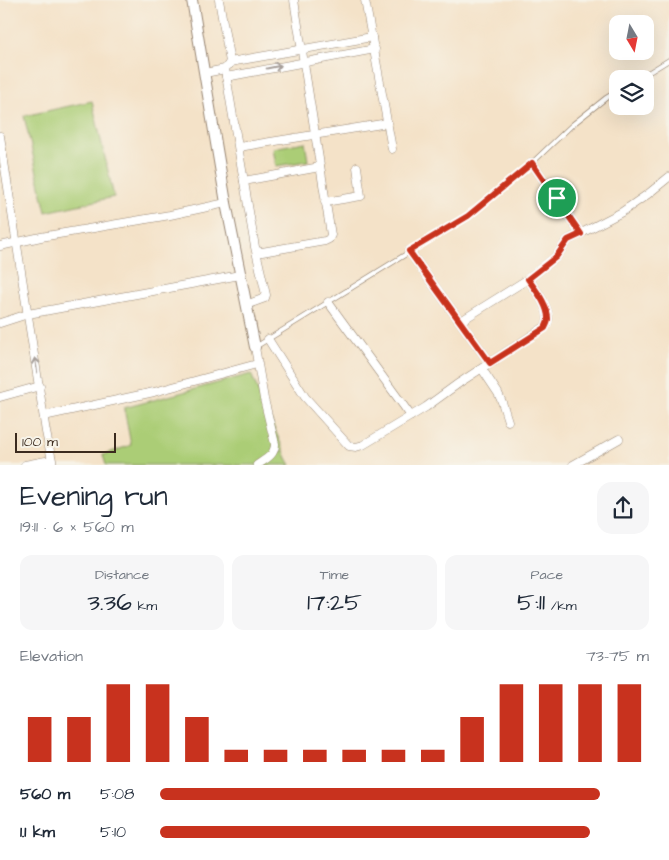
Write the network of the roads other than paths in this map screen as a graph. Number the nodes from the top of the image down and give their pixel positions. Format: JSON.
{"nodes":[{"id":1,"x":192,"y":0,"type":"edge"},
{"id":2,"x":219,"y":0,"type":"edge"},
{"id":3,"x":294,"y":0,"type":"edge"},
{"id":4,"x":365,"y":0,"type":"edge"},
{"id":5,"x":372,"y":37,"type":"junction"},
{"id":6,"x":374,"y":49,"type":"junction"},
{"id":7,"x":302,"y":50,"type":"junction"},
{"id":8,"x":669,"y":60,"type":"edge"},
{"id":9,"x":230,"y":62,"type":"junction"},
{"id":10,"x":304,"y":62,"type":"junction"},
{"id":11,"x":653,"y":70,"type":"edge"},
{"id":12,"x":205,"y":73,"type":"junction"},
{"id":13,"x":226,"y":73,"type":"junction"},
{"id":14,"x":609,"y":96,"type":"edge"},
{"id":15,"x":388,"y":123,"type":"junction"},
{"id":16,"x":315,"y":134,"type":"junction"},
{"id":17,"x":0,"y":136,"type":"edge"},
{"id":18,"x":238,"y":147,"type":"junction"},
{"id":19,"x":392,"y":149,"type":"dead end"},
{"id":20,"x":532,"y":163,"type":"junction"},
{"id":21,"x":320,"y":167,"type":"junction"},
{"id":22,"x":357,"y":167,"type":"dead end"},
{"id":23,"x":669,"y":177,"type":"edge"},
{"id":24,"x":244,"y":181,"type":"junction"},
{"id":25,"x":325,"y":202,"type":"junction"},
{"id":26,"x":226,"y":203,"type":"junction"},
{"id":27,"x":581,"y":234,"type":"junction"},
{"id":28,"x":17,"y":242,"type":"junction"},
{"id":29,"x":0,"y":246,"type":"edge"},
{"id":30,"x":257,"y":250,"type":"junction"},
{"id":31,"x":409,"y":251,"type":"junction"},
{"id":32,"x":240,"y":275,"type":"junction"},
{"id":33,"x":528,"y":279,"type":"junction"},
{"id":34,"x":328,"y":302,"type":"junction"},
{"id":35,"x":246,"y":305,"type":"junction"},
{"id":36,"x":28,"y":314,"type":"junction"},
{"id":37,"x":461,"y":321,"type":"junction"},
{"id":38,"x":0,"y":323,"type":"edge"},
{"id":39,"x":268,"y":338,"type":"junction"},
{"id":40,"x":255,"y":347,"type":"junction"},
{"id":41,"x":490,"y":363,"type":"junction"},
{"id":42,"x":257,"y":364,"type":"junction"},
{"id":43,"x":482,"y":369,"type":"junction"},
{"id":44,"x":40,"y":386,"type":"junction"},
{"id":45,"x":0,"y":398,"type":"edge"},
{"id":46,"x":44,"y":416,"type":"junction"},
{"id":47,"x":411,"y":416,"type":"junction"},
{"id":48,"x":508,"y":421,"type":"dead end"},
{"id":49,"x":619,"y":439,"type":"dead end"},
{"id":50,"x":52,"y":462,"type":"edge"},
{"id":51,"x":25,"y":465,"type":"edge"},
{"id":52,"x":257,"y":465,"type":"edge"},
{"id":53,"x":573,"y":465,"type":"edge"}],
"edges":[{"from":1,"to":12,"type":"street"},
{"from":2,"to":9,"type":"street"},
{"from":3,"to":7,"type":"street"},
{"from":4,"to":5,"type":"street"},
{"from":5,"to":6,"type":"street"},
{"from":5,"to":7,"type":"street"},
{"from":6,"to":10,"type":"street"},
{"from":6,"to":15,"type":"street"},
{"from":7,"to":9,"type":"street"},
{"from":7,"to":10,"type":"street"},
{"from":8,"to":11,"type":"lane"},
{"from":9,"to":13,"type":"street"},
{"from":13,"to":10,"type":"street","one_way":true},
{"from":10,"to":16,"type":"street"},
{"from":12,"to":13,"type":"street"},
{"from":12,"to":26,"type":"street"},
{"from":13,"to":18,"type":"street"},
{"from":14,"to":20,"type":"lane"},
{"from":15,"to":16,"type":"street"},
{"from":15,"to":19,"type":"street"},
{"from":16,"to":18,"type":"street"},
{"from":16,"to":21,"type":"street"},
{"from":17,"to":28,"type":"street"},
{"from":18,"to":24,"type":"street"},
{"from":20,"to":27,"type":"street"},
{"from":20,"to":31,"type":"lane"},
{"from":21,"to":24,"type":"street"},
{"from":21,"to":25,"type":"street"},
{"from":22,"to":25,"type":"street"},
{"from":23,"to":27,"type":"street"},
{"from":24,"to":30,"type":"street"},
{"from":25,"to":30,"type":"street"},
{"from":26,"to":28,"type":"street"},
{"from":26,"to":32,"type":"street"},
{"from":27,"to":33,"type":"street"},
{"from":28,"to":29,"type":"street"},
{"from":28,"to":36,"type":"street"},
{"from":30,"to":35,"type":"street"},
{"from":31,"to":34,"type":"lane"},
{"from":31,"to":37,"type":"street"},
{"from":32,"to":35,"type":"street"},
{"from":32,"to":36,"type":"street"},
{"from":33,"to":37,"type":"street"},
{"from":33,"to":41,"type":"street"},
{"from":34,"to":39,"type":"lane"},
{"from":34,"to":47,"type":"street"},
{"from":35,"to":40,"type":"street"},
{"from":36,"to":38,"type":"street"},
{"from":44,"to":36,"type":"street","one_way":true},
{"from":37,"to":41,"type":"street"},
{"from":39,"to":40,"type":"lane"},
{"from":39,"to":47,"type":"street"},
{"from":40,"to":42,"type":"street"},
{"from":41,"to":43,"type":"street"},
{"from":42,"to":46,"type":"street"},
{"from":42,"to":52,"type":"street"},
{"from":43,"to":47,"type":"street"},
{"from":43,"to":48,"type":"street"},
{"from":44,"to":45,"type":"street"},
{"from":44,"to":46,"type":"street"},
{"from":46,"to":50,"type":"street"},
{"from":49,"to":53,"type":"street"},
{"from":50,"to":51,"type":"street"}]}
